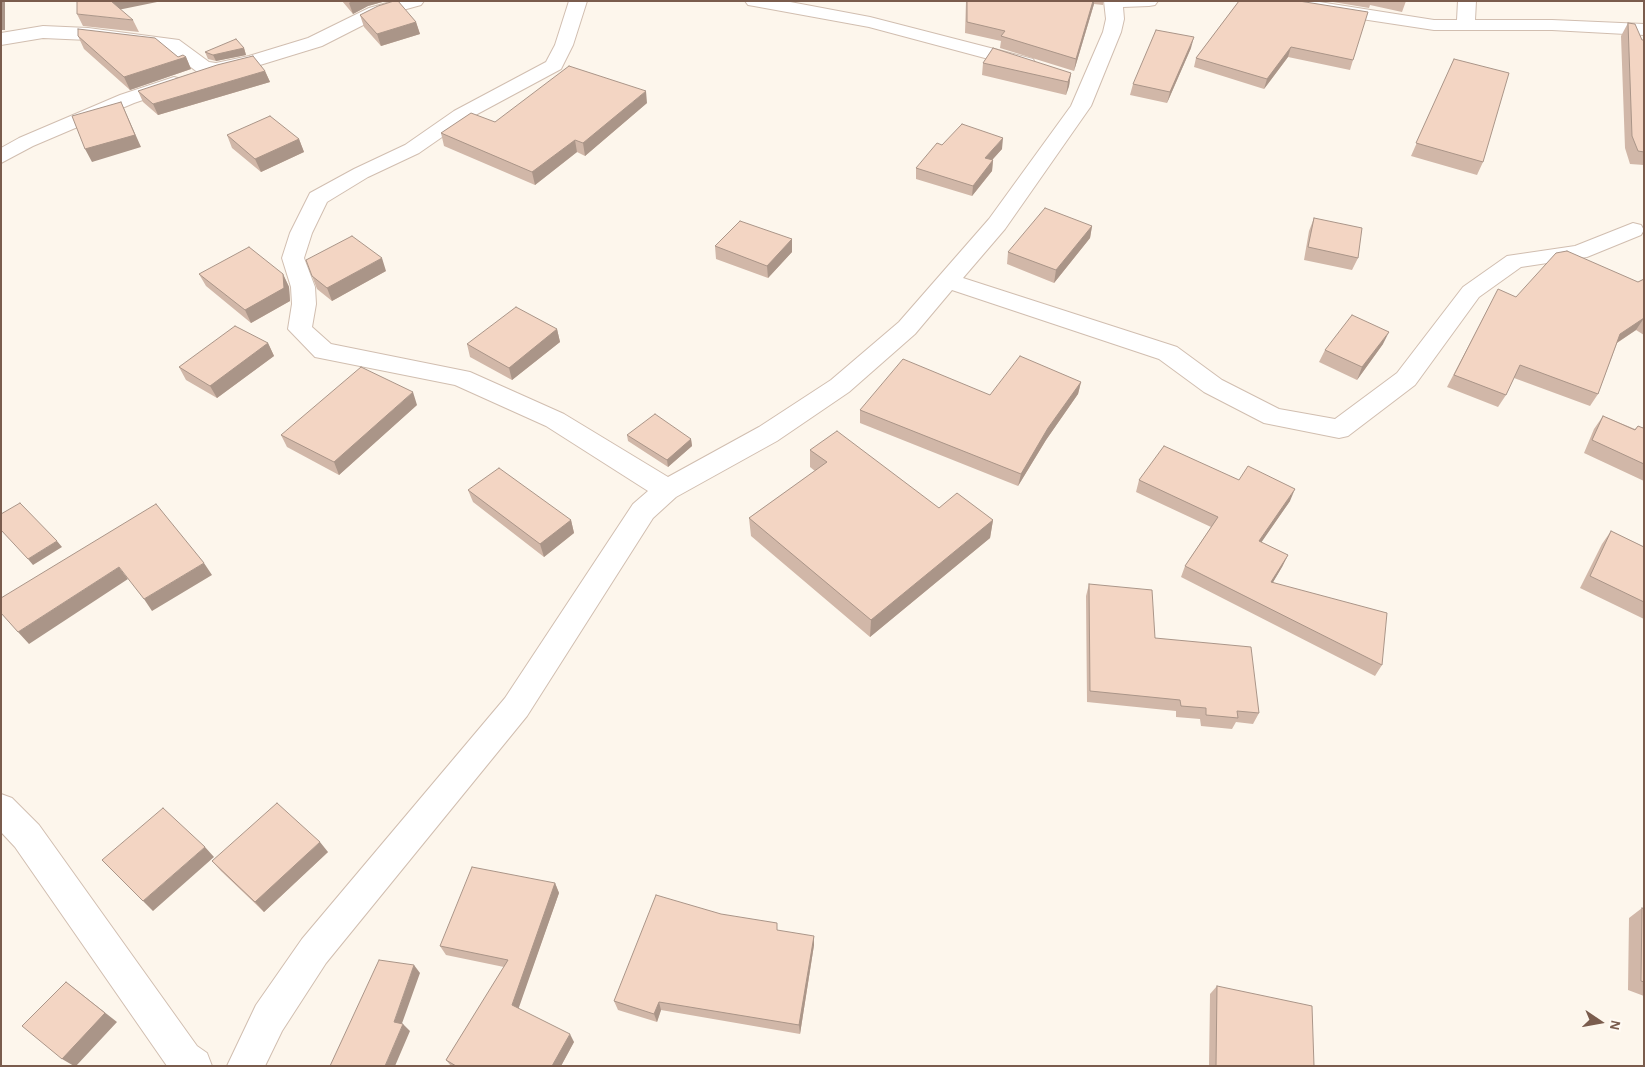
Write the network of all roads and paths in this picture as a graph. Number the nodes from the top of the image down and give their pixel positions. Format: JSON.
{"nodes":[{"id":1,"x":415,"y":1,"type":"edge"},
{"id":2,"x":578,"y":1,"type":"edge"},
{"id":3,"x":754,"y":1,"type":"edge"},
{"id":4,"x":1149,"y":1,"type":"edge"},
{"id":5,"x":1276,"y":1,"type":"edge"},
{"id":6,"x":1468,"y":1,"type":"edge"},
{"id":7,"x":1113,"y":2,"type":"edge"},
{"id":8,"x":1466,"y":26,"type":"junction"},
{"id":9,"x":1644,"y":30,"type":"edge"},
{"id":10,"x":1,"y":39,"type":"edge"},
{"id":11,"x":216,"y":69,"type":"junction"},
{"id":12,"x":1046,"y":70,"type":"edge"},
{"id":13,"x":1,"y":157,"type":"edge"},
{"id":14,"x":1633,"y":230,"type":"dead end"},
{"id":15,"x":948,"y":281,"type":"junction"},
{"id":16,"x":667,"y":490,"type":"junction"},
{"id":17,"x":1,"y":809,"type":"edge"},
{"id":18,"x":186,"y":1064,"type":"edge"},
{"id":19,"x":245,"y":1066,"type":"edge"}],
"edges":[{"from":1,"to":11,"type":"street"},
{"from":2,"to":16,"type":"street"},
{"from":3,"to":12,"type":"street"},
{"from":4,"to":7,"type":"street"},
{"from":5,"to":8,"type":"street"},
{"from":6,"to":8,"type":"street"},
{"from":7,"to":15,"type":"street"},
{"from":8,"to":9,"type":"street"},
{"from":10,"to":11,"type":"street"},
{"from":11,"to":13,"type":"street"},
{"from":14,"to":15,"type":"street"},
{"from":15,"to":16,"type":"street"},
{"from":16,"to":19,"type":"street"},
{"from":17,"to":18,"type":"street"}]}
